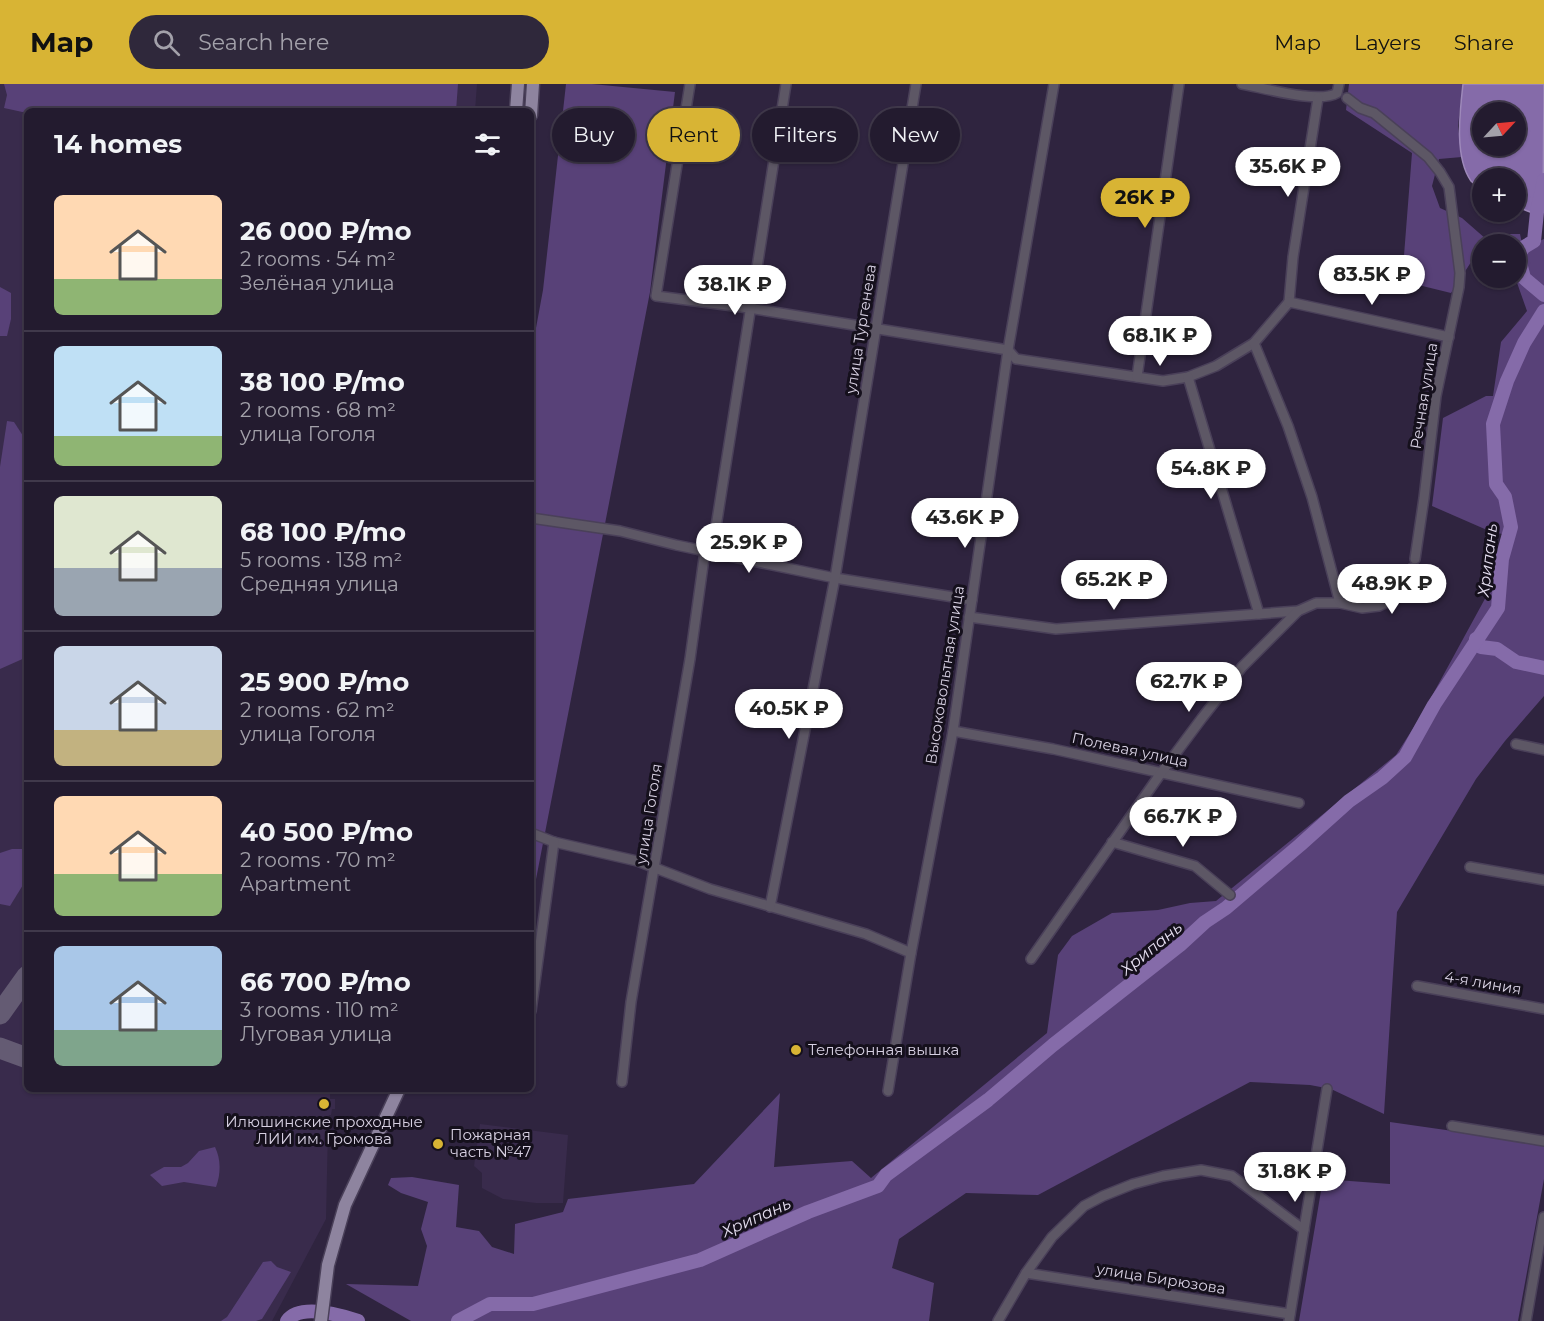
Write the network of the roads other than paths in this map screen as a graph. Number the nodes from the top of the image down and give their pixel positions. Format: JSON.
{"nodes":[{"id":1,"x":518,"y":84,"type":"edge"},
{"id":2,"x":533,"y":84,"type":"edge"},
{"id":3,"x":690,"y":84,"type":"edge"},
{"id":4,"x":786,"y":84,"type":"edge"},
{"id":5,"x":915,"y":84,"type":"edge"},
{"id":6,"x":1053,"y":84,"type":"edge"},
{"id":7,"x":1179,"y":84,"type":"edge"},
{"id":8,"x":1242,"y":84,"type":"edge"},
{"id":9,"x":1339,"y":85,"type":"edge"},
{"id":10,"x":1318,"y":98,"type":"junction"},
{"id":11,"x":1347,"y":98,"type":"dead end"},
{"id":12,"x":516,"y":108,"type":"edge"},
{"id":13,"x":531,"y":108,"type":"edge"},
{"id":14,"x":1289,"y":302,"type":"junction"},
{"id":15,"x":749,"y":308,"type":"junction"},
{"id":16,"x":876,"y":329,"type":"junction"},
{"id":17,"x":1449,"y":337,"type":"junction"},
{"id":18,"x":1254,"y":343,"type":"junction"},
{"id":19,"x":1008,"y":350,"type":"junction"},
{"id":20,"x":1137,"y":376,"type":"junction"},
{"id":21,"x":1188,"y":377,"type":"junction"},
{"id":22,"x":534,"y":518,"type":"edge"},
{"id":23,"x":709,"y":552,"type":"junction"},
{"id":24,"x":835,"y":578,"type":"junction"},
{"id":25,"x":972,"y":600,"type":"junction"},
{"id":26,"x":1340,"y":603,"type":"junction"},
{"id":27,"x":1298,"y":610,"type":"junction"},
{"id":28,"x":1259,"y":614,"type":"junction"},
{"id":29,"x":969,"y":617,"type":"junction"},
{"id":30,"x":953,"y":731,"type":"junction"},
{"id":31,"x":1516,"y":744,"type":"dead end"},
{"id":32,"x":1544,"y":750,"type":"edge"},
{"id":33,"x":1161,"y":773,"type":"junction"},
{"id":34,"x":1299,"y":803,"type":"dead end"},
{"id":35,"x":534,"y":834,"type":"edge"},
{"id":36,"x":554,"y":842,"type":"junction"},
{"id":37,"x":1112,"y":842,"type":"junction"},
{"id":38,"x":654,"y":867,"type":"junction"},
{"id":39,"x":1470,"y":867,"type":"dead end"},
{"id":40,"x":1544,"y":880,"type":"edge"},
{"id":41,"x":1230,"y":895,"type":"dead end"},
{"id":42,"x":770,"y":907,"type":"junction"},
{"id":43,"x":911,"y":953,"type":"junction"},
{"id":44,"x":1031,"y":959,"type":"dead end"},
{"id":45,"x":1417,"y":986,"type":"dead end"},
{"id":46,"x":534,"y":989,"type":"edge"},
{"id":47,"x":1544,"y":1009,"type":"edge"},
{"id":48,"x":622,"y":1082,"type":"dead end"},
{"id":49,"x":1327,"y":1089,"type":"dead end"},
{"id":50,"x":888,"y":1091,"type":"dead end"},
{"id":51,"x":398,"y":1092,"type":"edge"},
{"id":52,"x":1452,"y":1126,"type":"dead end"},
{"id":53,"x":1544,"y":1141,"type":"edge"},
{"id":54,"x":1544,"y":1217,"type":"edge"},
{"id":55,"x":1304,"y":1230,"type":"junction"},
{"id":56,"x":1540,"y":1259,"type":"edge"},
{"id":57,"x":1026,"y":1273,"type":"junction"},
{"id":58,"x":1290,"y":1318,"type":"edge"},
{"id":59,"x":321,"y":1321,"type":"edge"},
{"id":60,"x":998,"y":1321,"type":"edge"},
{"id":61,"x":1526,"y":1321,"type":"edge"}],
"edges":[{"from":1,"to":12,"type":"main road"},
{"from":2,"to":13,"type":"main road"},
{"from":3,"to":15,"type":"street"},
{"from":4,"to":15,"type":"street","name":"улица Гоголя"},
{"from":5,"to":16,"type":"street","name":"улица Тургенева"},
{"from":6,"to":19,"type":"street","name":"Высоковольтная улица"},
{"from":7,"to":20,"type":"street"},
{"from":8,"to":10,"type":"street"},
{"from":9,"to":10,"type":"street"},
{"from":10,"to":14,"type":"street"},
{"from":11,"to":17,"type":"street","name":"Речная улица"},
{"from":14,"to":17,"type":"street"},
{"from":14,"to":18,"type":"street"},
{"from":15,"to":16,"type":"street"},
{"from":15,"to":23,"type":"street","name":"улица Гоголя"},
{"from":16,"to":19,"type":"street"},
{"from":16,"to":24,"type":"street","name":"улица Тургенева"},
{"from":17,"to":26,"type":"street","name":"Речная улица"},
{"from":18,"to":21,"type":"street"},
{"from":18,"to":26,"type":"street"},
{"from":19,"to":20,"type":"street"},
{"from":19,"to":25,"type":"street","name":"Высоковольтная улица"},
{"from":20,"to":21,"type":"street"},
{"from":21,"to":28,"type":"street"},
{"from":22,"to":23,"type":"street"},
{"from":23,"to":24,"type":"street"},
{"from":23,"to":38,"type":"street","name":"улица Гоголя"},
{"from":24,"to":25,"type":"street"},
{"from":24,"to":42,"type":"street","name":"улица Тургенева"},
{"from":25,"to":29,"type":"street","name":"Высоковольтная улица"},
{"from":26,"to":27,"type":"street","name":"Речная улица"},
{"from":27,"to":28,"type":"street","name":"Речная улица"},
{"from":27,"to":33,"type":"street"},
{"from":28,"to":29,"type":"street","name":"Речная улица"},
{"from":29,"to":30,"type":"street","name":"Высоковольтная улица"},
{"from":30,"to":33,"type":"street","name":"Полевая улица"},
{"from":30,"to":43,"type":"street","name":"Высоковольтная улица"},
{"from":31,"to":32,"type":"street"},
{"from":33,"to":34,"type":"street","name":"Полевая улица"},
{"from":33,"to":37,"type":"street"},
{"from":35,"to":36,"type":"street"},
{"from":36,"to":38,"type":"street"},
{"from":36,"to":46,"type":"street"},
{"from":37,"to":41,"type":"street"},
{"from":37,"to":44,"type":"street"},
{"from":38,"to":42,"type":"street"},
{"from":38,"to":48,"type":"street","name":"улица Гоголя"},
{"from":39,"to":40,"type":"street"},
{"from":42,"to":43,"type":"street"},
{"from":43,"to":50,"type":"street","name":"Высоковольтная улица"},
{"from":45,"to":47,"type":"street","name":"4-я линия"},
{"from":49,"to":55,"type":"street"},
{"from":51,"to":59,"type":"main road"},
{"from":52,"to":53,"type":"street"},
{"from":54,"to":56,"type":"street"},
{"from":55,"to":57,"type":"street"},
{"from":55,"to":58,"type":"street"},
{"from":56,"to":61,"type":"street"},
{"from":57,"to":58,"type":"street","name":"улица Бирюзова"},
{"from":57,"to":60,"type":"street"}]}
